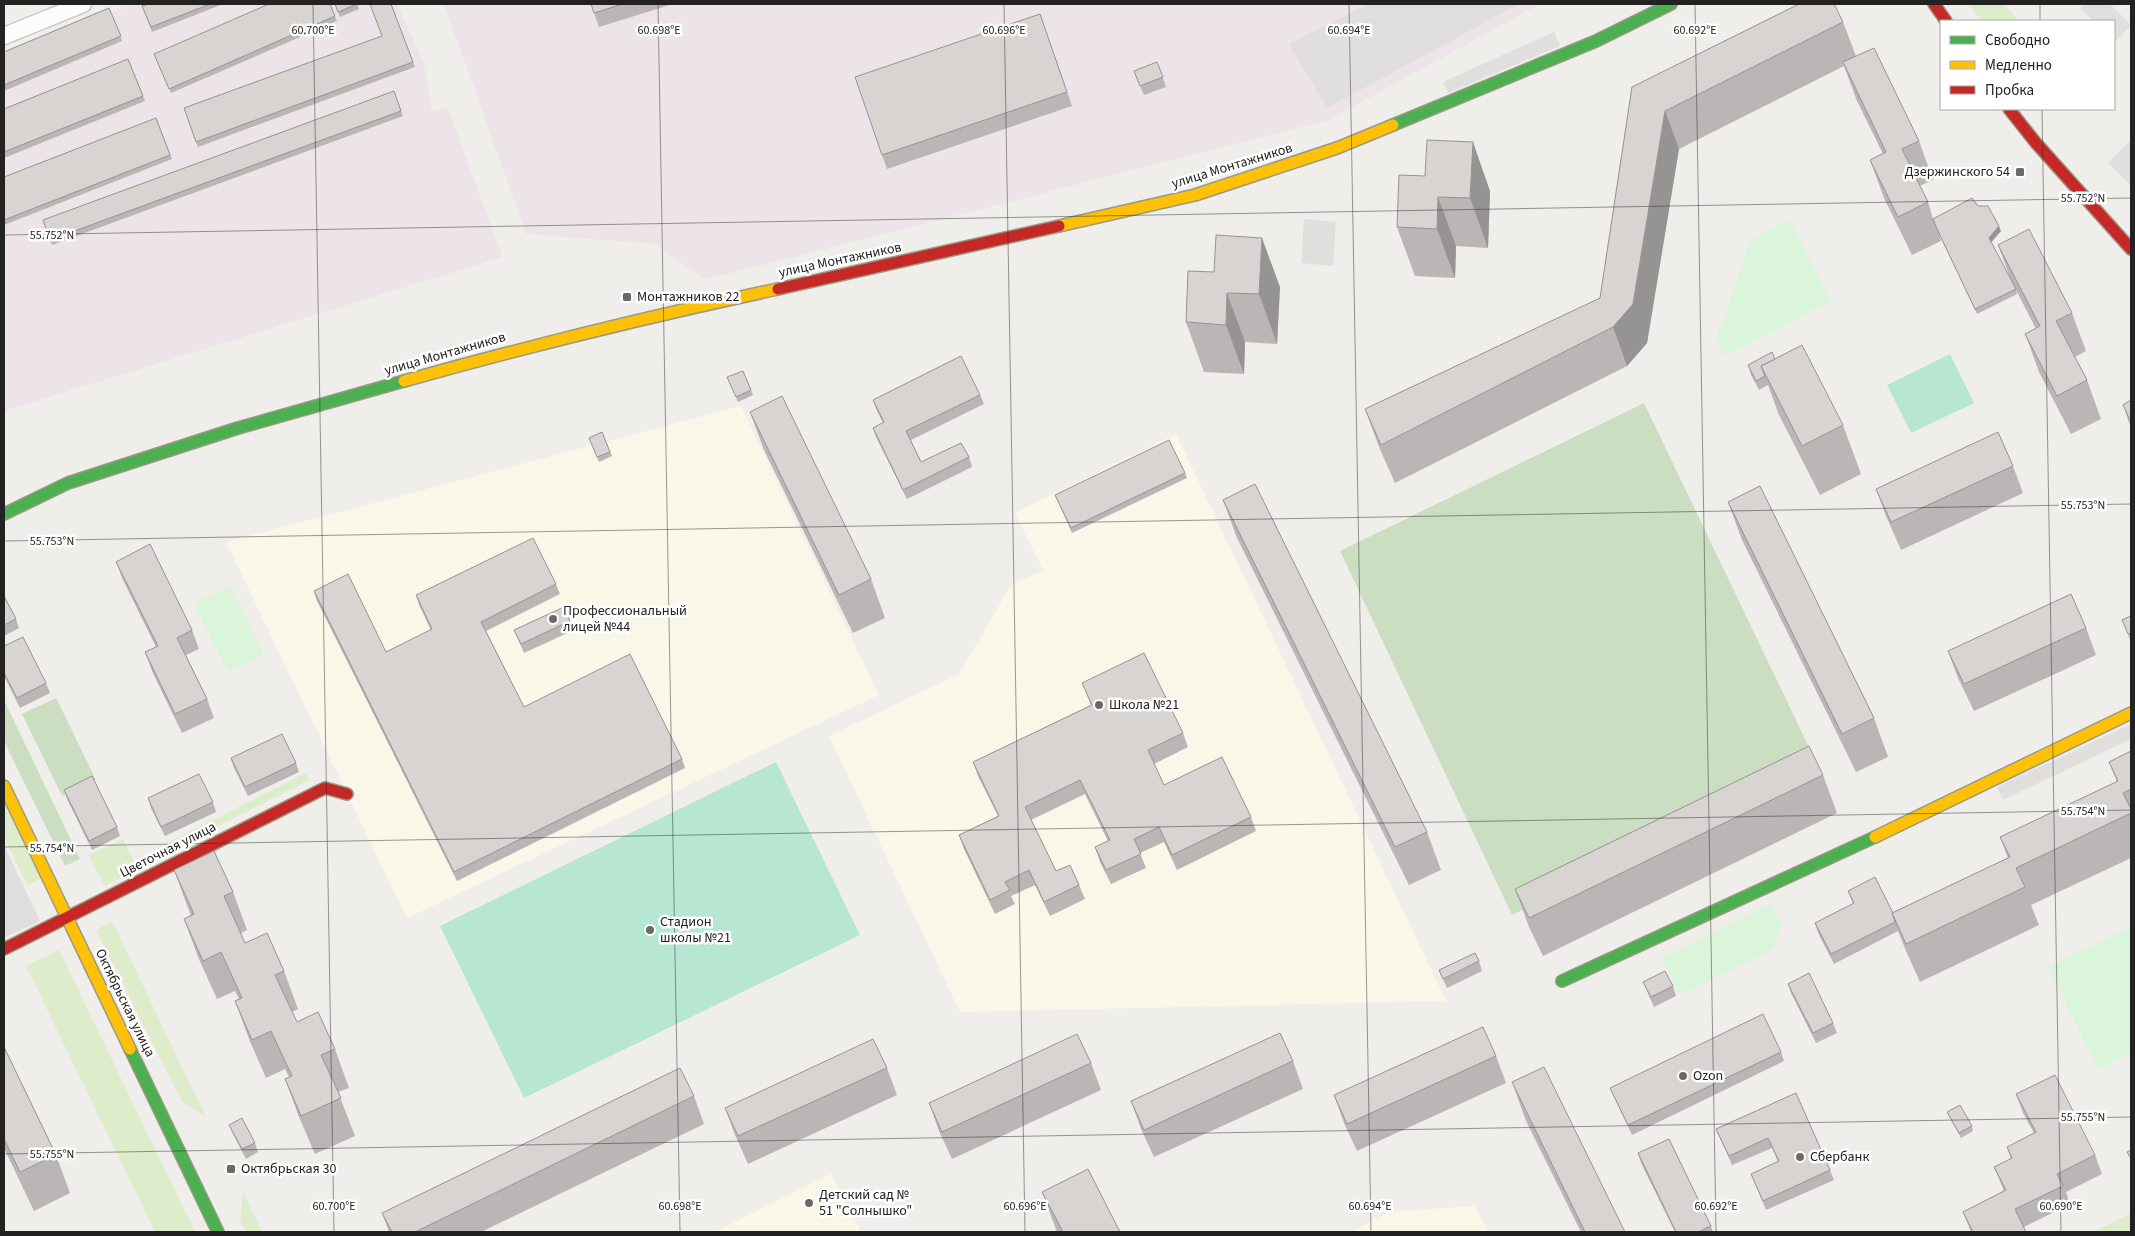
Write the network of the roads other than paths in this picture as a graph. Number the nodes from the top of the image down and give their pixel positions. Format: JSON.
{"nodes":[{"id":1,"x":83,"y":4,"type":"edge"},
{"id":2,"x":1671,"y":4,"type":"edge"},
{"id":3,"x":1934,"y":4,"type":"edge"},
{"id":4,"x":1945,"y":20,"type":"edge"},
{"id":5,"x":4,"y":36,"type":"edge"},
{"id":6,"x":2010,"y":110,"type":"edge"},
{"id":7,"x":2131,"y":249,"type":"edge"},
{"id":8,"x":4,"y":514,"type":"edge"},
{"id":9,"x":2131,"y":713,"type":"edge"},
{"id":10,"x":4,"y":786,"type":"edge"},
{"id":11,"x":347,"y":794,"type":"dead end"},
{"id":12,"x":67,"y":918,"type":"junction"},
{"id":13,"x":4,"y":949,"type":"edge"},
{"id":14,"x":1562,"y":981,"type":"dead end"},
{"id":15,"x":218,"y":1232,"type":"edge"}],
"edges":[{"from":1,"to":5,"type":"street"},
{"from":2,"to":8,"type":"street","name":"улица Монтажников"},
{"from":3,"to":4,"type":"street"},
{"from":6,"to":7,"type":"street"},
{"from":9,"to":14,"type":"street"},
{"from":10,"to":12,"type":"street","name":"Октябрьская улица"},
{"from":11,"to":12,"type":"street","name":"Цветочная улица"},
{"from":12,"to":13,"type":"street","name":"Цветочная улица"},
{"from":12,"to":15,"type":"street","name":"Октябрьская улица"}]}
